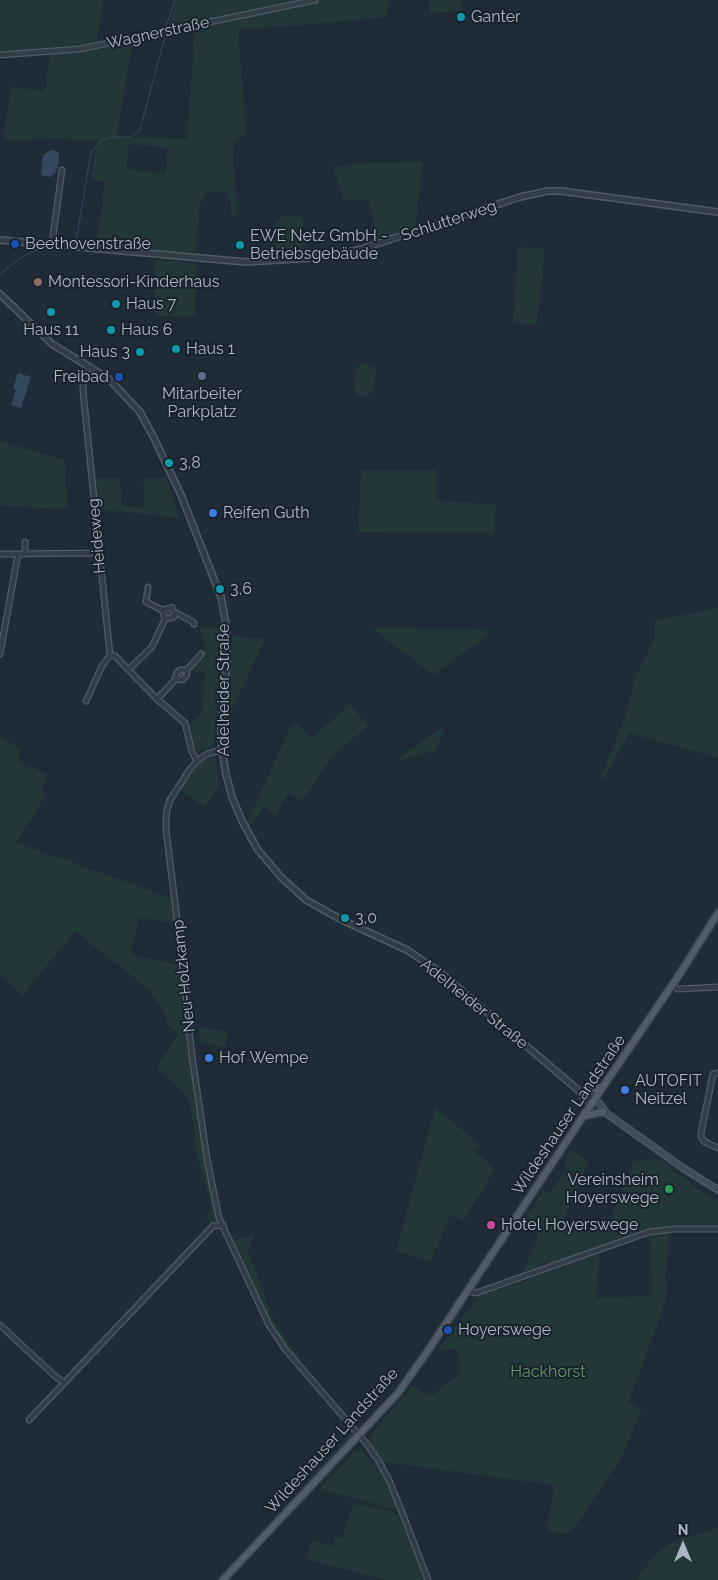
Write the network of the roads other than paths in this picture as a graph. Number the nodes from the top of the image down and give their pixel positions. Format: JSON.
{"nodes":[{"id":1,"x":315,"y":0,"type":"edge"},
{"id":2,"x":0,"y":55,"type":"edge"},
{"id":3,"x":62,"y":170,"type":"dead end"},
{"id":4,"x":718,"y":212,"type":"edge"},
{"id":5,"x":0,"y":240,"type":"edge"},
{"id":6,"x":52,"y":244,"type":"junction"},
{"id":7,"x":0,"y":294,"type":"edge"},
{"id":8,"x":88,"y":366,"type":"junction"},
{"id":9,"x":25,"y":542,"type":"dead end"},
{"id":10,"x":99,"y":553,"type":"junction"},
{"id":11,"x":0,"y":554,"type":"edge"},
{"id":12,"x":18,"y":554,"type":"junction"},
{"id":13,"x":24,"y":554,"type":"junction"},
{"id":14,"x":148,"y":587,"type":"dead end"},
{"id":15,"x":162,"y":610,"type":"junction"},
{"id":16,"x":173,"y":611,"type":"junction"},
{"id":17,"x":165,"y":619,"type":"junction"},
{"id":18,"x":194,"y":624,"type":"dead end"},
{"id":19,"x":0,"y":654,"type":"edge"},
{"id":20,"x":201,"y":654,"type":"dead end"},
{"id":21,"x":110,"y":655,"type":"junction"},
{"id":22,"x":129,"y":669,"type":"junction"},
{"id":23,"x":157,"y":699,"type":"junction"},
{"id":24,"x":86,"y":701,"type":"dead end"},
{"id":25,"x":222,"y":750,"type":"junction"},
{"id":26,"x":197,"y":760,"type":"junction"},
{"id":27,"x":718,"y":912,"type":"edge"},
{"id":28,"x":672,"y":986,"type":"junction"},
{"id":29,"x":718,"y":987,"type":"edge"},
{"id":30,"x":718,"y":1073,"type":"edge"},
{"id":31,"x":603,"y":1087,"type":"junction"},
{"id":32,"x":580,"y":1091,"type":"junction"},
{"id":33,"x":593,"y":1102,"type":"junction"},
{"id":34,"x":605,"y":1112,"type":"junction"},
{"id":35,"x":584,"y":1116,"type":"junction"},
{"id":36,"x":718,"y":1148,"type":"edge"},
{"id":37,"x":718,"y":1190,"type":"edge"},
{"id":38,"x":223,"y":1225,"type":"junction"},
{"id":39,"x":718,"y":1229,"type":"edge"},
{"id":40,"x":468,"y":1290,"type":"junction"},
{"id":41,"x":0,"y":1324,"type":"edge"},
{"id":42,"x":64,"y":1382,"type":"junction"},
{"id":43,"x":29,"y":1420,"type":"dead end"},
{"id":44,"x":358,"y":1436,"type":"junction"},
{"id":45,"x":223,"y":1580,"type":"edge"},
{"id":46,"x":428,"y":1580,"type":"edge"}],
"edges":[{"from":1,"to":2,"type":"street","name":"Wagnerstraße"},
{"from":3,"to":6,"type":"street"},
{"from":4,"to":6,"type":"street","name":"Schlutterweg"},
{"from":5,"to":6,"type":"street","name":"Schlutterweg"},
{"from":7,"to":8,"type":"street","name":"Adelheider Straße"},
{"from":8,"to":10,"type":"street","name":"Heideweg"},
{"from":8,"to":25,"type":"street","name":"Adelheider Straße"},
{"from":9,"to":13,"type":"street"},
{"from":10,"to":13,"type":"street"},
{"from":10,"to":21,"type":"street","name":"Heideweg"},
{"from":11,"to":12,"type":"street"},
{"from":12,"to":13,"type":"street"},
{"from":12,"to":19,"type":"street"},
{"from":14,"to":15,"type":"street"},
{"from":15,"to":16,"type":"street"},
{"from":15,"to":17,"type":"street"},
{"from":16,"to":17,"type":"street"},
{"from":16,"to":18,"type":"street"},
{"from":17,"to":22,"type":"street"},
{"from":20,"to":23,"type":"street"},
{"from":21,"to":22,"type":"street"},
{"from":21,"to":24,"type":"street"},
{"from":22,"to":23,"type":"street"},
{"from":23,"to":26,"type":"street"},
{"from":25,"to":26,"type":"street"},
{"from":25,"to":32,"type":"street","name":"Adelheider Straße"},
{"from":26,"to":38,"type":"street","name":"Neu-Holzkamp"},
{"from":27,"to":28,"type":"main road","name":"Wildeshauser Landstraße"},
{"from":28,"to":29,"type":"street"},
{"from":28,"to":31,"type":"main road","name":"Wildeshauser Landstraße"},
{"from":30,"to":36,"type":"street"},
{"from":31,"to":32,"type":"main road"},
{"from":31,"to":33,"type":"main road","name":"Wildeshauser Landstraße"},
{"from":32,"to":33,"type":"street","name":"Adelheider Straße"},
{"from":33,"to":34,"type":"main road"},
{"from":33,"to":35,"type":"main road","name":"Wildeshauser Landstraße"},
{"from":34,"to":35,"type":"main road"},
{"from":34,"to":37,"type":"main road"},
{"from":35,"to":40,"type":"main road","name":"Wildeshauser Landstraße"},
{"from":38,"to":42,"type":"street"},
{"from":38,"to":44,"type":"street","name":"Neu-Holzkamp"},
{"from":39,"to":40,"type":"street"},
{"from":40,"to":44,"type":"main road","name":"Wildeshauser Landstraße"},
{"from":41,"to":42,"type":"street"},
{"from":42,"to":43,"type":"street"},
{"from":44,"to":45,"type":"main road","name":"Wildeshauser Landstraße"},
{"from":44,"to":46,"type":"street","name":"Neu-Holzkamp"}]}
